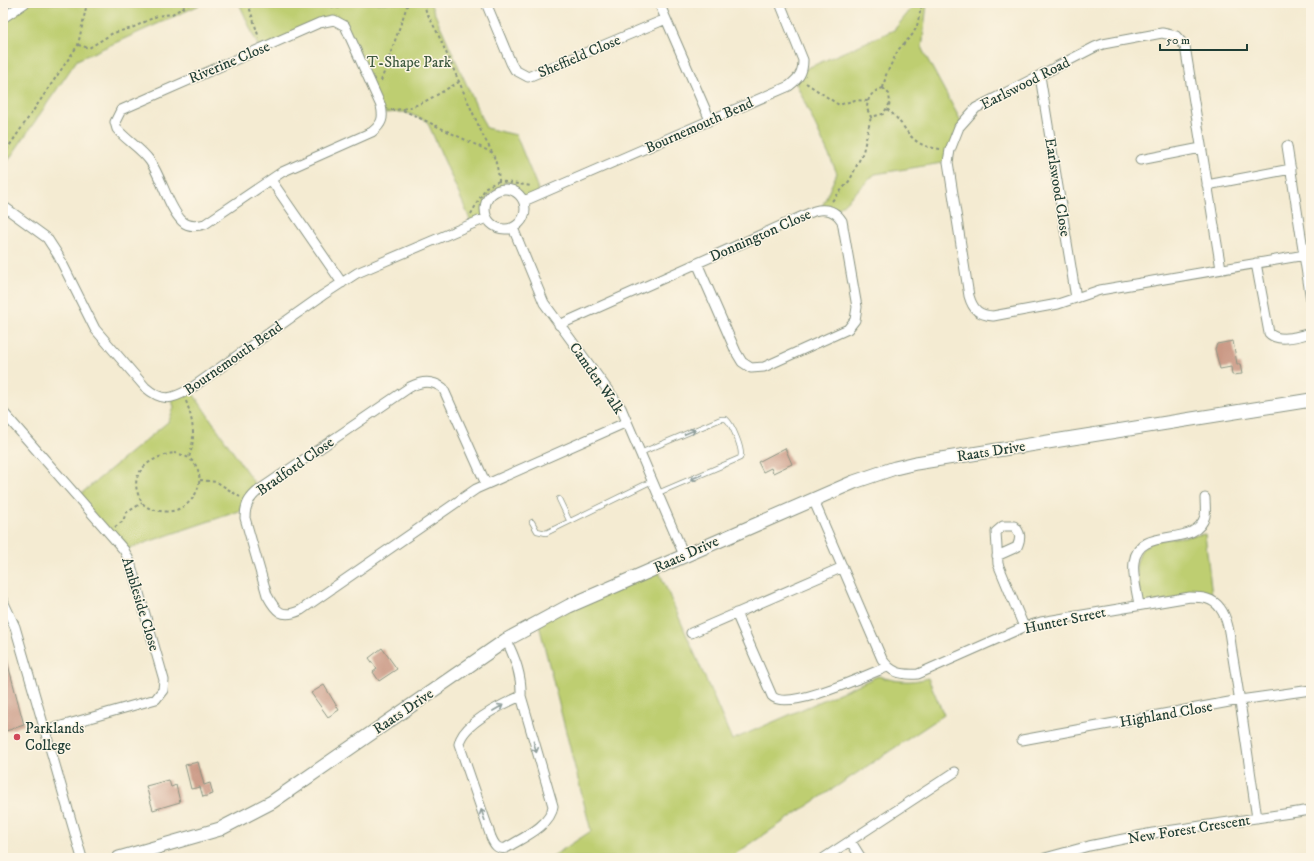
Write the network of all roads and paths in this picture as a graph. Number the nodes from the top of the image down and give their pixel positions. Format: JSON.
{"nodes":[{"id":1,"x":25,"y":3,"type":"edge"},
{"id":2,"x":87,"y":3,"type":"edge"},
{"id":3,"x":191,"y":3,"type":"edge"},
{"id":4,"x":248,"y":3,"type":"edge"},
{"id":5,"x":306,"y":3,"type":"edge"},
{"id":6,"x":351,"y":3,"type":"edge"},
{"id":7,"x":408,"y":3,"type":"edge"},
{"id":8,"x":424,"y":3,"type":"edge"},
{"id":9,"x":486,"y":3,"type":"edge"},
{"id":10,"x":659,"y":3,"type":"edge"},
{"id":11,"x":780,"y":3,"type":"edge"},
{"id":12,"x":922,"y":3,"type":"edge"},
{"id":13,"x":3,"y":18,"type":"edge"},
{"id":14,"x":666,"y":19,"type":"junction"},
{"id":15,"x":78,"y":45,"type":"junction"},
{"id":16,"x":263,"y":47,"type":"junction"},
{"id":17,"x":1040,"y":76,"type":"junction"},
{"id":18,"x":797,"y":80,"type":"junction"},
{"id":19,"x":459,"y":82,"type":"junction"},
{"id":20,"x":883,"y":88,"type":"junction"},
{"id":21,"x":376,"y":95,"type":"junction"},
{"id":22,"x":869,"y":101,"type":"junction"},
{"id":23,"x":382,"y":109,"type":"junction"},
{"id":24,"x":887,"y":109,"type":"junction"},
{"id":25,"x":403,"y":110,"type":"junction"},
{"id":26,"x":871,"y":117,"type":"junction"},
{"id":27,"x":710,"y":120,"type":"junction"},
{"id":28,"x":1287,"y":146,"type":"dead end"},
{"id":29,"x":1201,"y":148,"type":"junction"},
{"id":30,"x":950,"y":150,"type":"junction"},
{"id":31,"x":494,"y":154,"type":"junction"},
{"id":32,"x":3,"y":155,"type":"edge"},
{"id":33,"x":1140,"y":160,"type":"dead end"},
{"id":34,"x":1291,"y":169,"type":"junction"},
{"id":35,"x":271,"y":180,"type":"junction"},
{"id":36,"x":499,"y":180,"type":"junction"},
{"id":37,"x":1207,"y":185,"type":"junction"},
{"id":38,"x":531,"y":186,"type":"dead end"},
{"id":39,"x":524,"y":201,"type":"junction"},
{"id":40,"x":3,"y":206,"type":"edge"},
{"id":41,"x":828,"y":209,"type":"junction"},
{"id":42,"x":486,"y":218,"type":"junction"},
{"id":43,"x":461,"y":228,"type":"junction"},
{"id":44,"x":513,"y":228,"type":"junction"},
{"id":45,"x":1307,"y":255,"type":"edge"},
{"id":46,"x":697,"y":263,"type":"junction"},
{"id":47,"x":1256,"y":263,"type":"junction"},
{"id":48,"x":1221,"y":269,"type":"junction"},
{"id":49,"x":342,"y":282,"type":"junction"},
{"id":50,"x":1076,"y":298,"type":"junction"},
{"id":51,"x":1311,"y":300,"type":"edge"},
{"id":52,"x":559,"y":325,"type":"junction"},
{"id":53,"x":1311,"y":333,"type":"edge"},
{"id":54,"x":180,"y":395,"type":"junction"},
{"id":55,"x":1311,"y":400,"type":"edge"},
{"id":56,"x":3,"y":412,"type":"edge"},
{"id":57,"x":627,"y":422,"type":"junction"},
{"id":58,"x":640,"y":453,"type":"junction"},
{"id":59,"x":189,"y":457,"type":"junction"},
{"id":60,"x":200,"y":480,"type":"junction"},
{"id":61,"x":652,"y":481,"type":"junction"},
{"id":62,"x":486,"y":484,"type":"junction"},
{"id":63,"x":658,"y":493,"type":"junction"},
{"id":64,"x":1205,"y":498,"type":"dead end"},
{"id":65,"x":559,"y":499,"type":"dead end"},
{"id":66,"x":813,"y":500,"type":"junction"},
{"id":67,"x":248,"y":502,"type":"junction"},
{"id":68,"x":142,"y":503,"type":"junction"},
{"id":69,"x":569,"y":520,"type":"junction"},
{"id":70,"x":532,"y":522,"type":"dead end"},
{"id":71,"x":110,"y":531,"type":"junction"},
{"id":72,"x":684,"y":555,"type":"junction"},
{"id":73,"x":997,"y":556,"type":"dead end"},
{"id":74,"x":843,"y":567,"type":"junction"},
{"id":75,"x":3,"y":601,"type":"edge"},
{"id":76,"x":1139,"y":605,"type":"junction"},
{"id":77,"x":736,"y":613,"type":"junction"},
{"id":78,"x":1024,"y":627,"type":"junction"},
{"id":79,"x":691,"y":633,"type":"dead end"},
{"id":80,"x":506,"y":640,"type":"junction"},
{"id":81,"x":887,"y":667,"type":"junction"},
{"id":82,"x":1311,"y":690,"type":"edge"},
{"id":83,"x":521,"y":696,"type":"junction"},
{"id":84,"x":1240,"y":700,"type":"junction"},
{"id":85,"x":44,"y":731,"type":"junction"},
{"id":86,"x":1022,"y":740,"type":"dead end"},
{"id":87,"x":955,"y":772,"type":"dead end"},
{"id":88,"x":1311,"y":810,"type":"edge"},
{"id":89,"x":1257,"y":818,"type":"junction"},
{"id":90,"x":851,"y":842,"type":"junction"},
{"id":91,"x":82,"y":858,"type":"edge"},
{"id":92,"x":119,"y":858,"type":"edge"},
{"id":93,"x":824,"y":858,"type":"edge"},
{"id":94,"x":861,"y":858,"type":"edge"},
{"id":95,"x":1046,"y":858,"type":"edge"}],
"edges":[{"from":1,"to":13,"type":"street"},
{"from":2,"to":15,"type":"path"},
{"from":3,"to":15,"type":"path"},
{"from":4,"to":16,"type":"path"},
{"from":5,"to":6,"type":"path"},
{"from":7,"to":21,"type":"path"},
{"from":8,"to":19,"type":"path"},
{"from":9,"to":14,"type":"street","name":"Sheffield Close"},
{"from":10,"to":14,"type":"street"},
{"from":11,"to":18,"type":"street"},
{"from":12,"to":20,"type":"path"},
{"from":14,"to":27,"type":"street"},
{"from":15,"to":32,"type":"path"},
{"from":16,"to":21,"type":"street","name":"Riverine Close"},
{"from":16,"to":35,"type":"street","name":"Riverine Close"},
{"from":17,"to":29,"type":"street","name":"Earlswood Road"},
{"from":17,"to":30,"type":"street","name":"Earlswood Road"},
{"from":17,"to":50,"type":"street","name":"Earlswood Close"},
{"from":18,"to":22,"type":"path"},
{"from":18,"to":27,"type":"street","name":"Bournemouth Bend"},
{"from":19,"to":25,"type":"path"},
{"from":19,"to":31,"type":"path"},
{"from":20,"to":22,"type":"path"},
{"from":20,"to":24,"type":"path"},
{"from":21,"to":23,"type":"street","name":"Riverine Close"},
{"from":22,"to":26,"type":"path"},
{"from":23,"to":25,"type":"path"},
{"from":23,"to":35,"type":"street","name":"Riverine Close"},
{"from":24,"to":26,"type":"path"},
{"from":24,"to":30,"type":"path"},
{"from":25,"to":31,"type":"path"},
{"from":26,"to":41,"type":"path"},
{"from":27,"to":39,"type":"street","name":"Bournemouth Bend"},
{"from":28,"to":34,"type":"street"},
{"from":29,"to":33,"type":"street"},
{"from":29,"to":37,"type":"street","name":"Earlswood Road"},
{"from":30,"to":50,"type":"street","name":"Earlswood Road"},
{"from":31,"to":36,"type":"path"},
{"from":34,"to":37,"type":"street"},
{"from":34,"to":45,"type":"street"},
{"from":35,"to":49,"type":"street"},
{"from":36,"to":38,"type":"path"},
{"from":36,"to":43,"type":"path"},
{"from":37,"to":48,"type":"street","name":"Earlswood Road"},
{"from":39,"to":42,"type":"street"},
{"from":39,"to":44,"type":"street"},
{"from":40,"to":54,"type":"street","name":"Bournemouth Bend"},
{"from":41,"to":46,"type":"street","name":"Donnington Close"},
{"from":41,"to":46,"type":"street","name":"Donnington Close"},
{"from":42,"to":43,"type":"street","name":"Bournemouth Bend"},
{"from":42,"to":44,"type":"street"},
{"from":43,"to":49,"type":"street","name":"Bournemouth Bend"},
{"from":44,"to":52,"type":"street","name":"Camden Walk"},
{"from":45,"to":47,"type":"street","name":"Earlswood Road"},
{"from":45,"to":51,"type":"street"},
{"from":46,"to":52,"type":"street","name":"Donnington Close"},
{"from":47,"to":48,"type":"street","name":"Earlswood Road"},
{"from":47,"to":53,"type":"street"},
{"from":48,"to":50,"type":"street","name":"Earlswood Road"},
{"from":49,"to":54,"type":"street","name":"Bournemouth Bend"},
{"from":52,"to":57,"type":"street","name":"Camden Walk"},
{"from":54,"to":59,"type":"path"},
{"from":55,"to":66,"type":"street","name":"Raats Drive"},
{"from":56,"to":71,"type":"street","name":"Ambleside Close"},
{"from":57,"to":58,"type":"street","name":"Camden Walk"},
{"from":57,"to":62,"type":"street","name":"Bradford Close"},
{"from":58,"to":61,"type":"street","name":"Camden Walk"},
{"from":58,"to":63,"type":"lane","one_way":true},
{"from":59,"to":60,"type":"path"},
{"from":59,"to":68,"type":"path"},
{"from":60,"to":67,"type":"path"},
{"from":60,"to":68,"type":"path"},
{"from":61,"to":63,"type":"street","name":"Camden Walk"},
{"from":61,"to":69,"type":"lane"},
{"from":62,"to":67,"type":"street","name":"Bradford Close"},
{"from":62,"to":67,"type":"street","name":"Bradford Close"},
{"from":63,"to":72,"type":"street","name":"Camden Walk"},
{"from":64,"to":76,"type":"street"},
{"from":65,"to":69,"type":"lane"},
{"from":66,"to":72,"type":"street","name":"Raats Drive"},
{"from":66,"to":74,"type":"street"},
{"from":68,"to":71,"type":"path"},
{"from":69,"to":70,"type":"lane"},
{"from":71,"to":85,"type":"street","name":"Ambleside Close"},
{"from":72,"to":80,"type":"street","name":"Raats Drive"},
{"from":73,"to":78,"type":"street"},
{"from":74,"to":77,"type":"street"},
{"from":74,"to":81,"type":"street"},
{"from":75,"to":85,"type":"street"},
{"from":76,"to":78,"type":"street","name":"Hunter Street"},
{"from":76,"to":84,"type":"street","name":"Hunter Street"},
{"from":77,"to":79,"type":"street"},
{"from":77,"to":81,"type":"street"},
{"from":78,"to":81,"type":"street","name":"Hunter Street"},
{"from":80,"to":83,"type":"street"},
{"from":80,"to":92,"type":"street","name":"Raats Drive"},
{"from":82,"to":84,"type":"street","name":"Highland Close"},
{"from":83,"to":83,"type":"street","one_way":true},
{"from":84,"to":86,"type":"street","name":"Highland Close"},
{"from":84,"to":89,"type":"street","name":"Hunter Street"},
{"from":85,"to":91,"type":"street"},
{"from":87,"to":90,"type":"street"},
{"from":88,"to":89,"type":"street","name":"New Forest Crescent"},
{"from":89,"to":95,"type":"street","name":"New Forest Crescent"},
{"from":90,"to":93,"type":"street"},
{"from":90,"to":94,"type":"street"}]}
